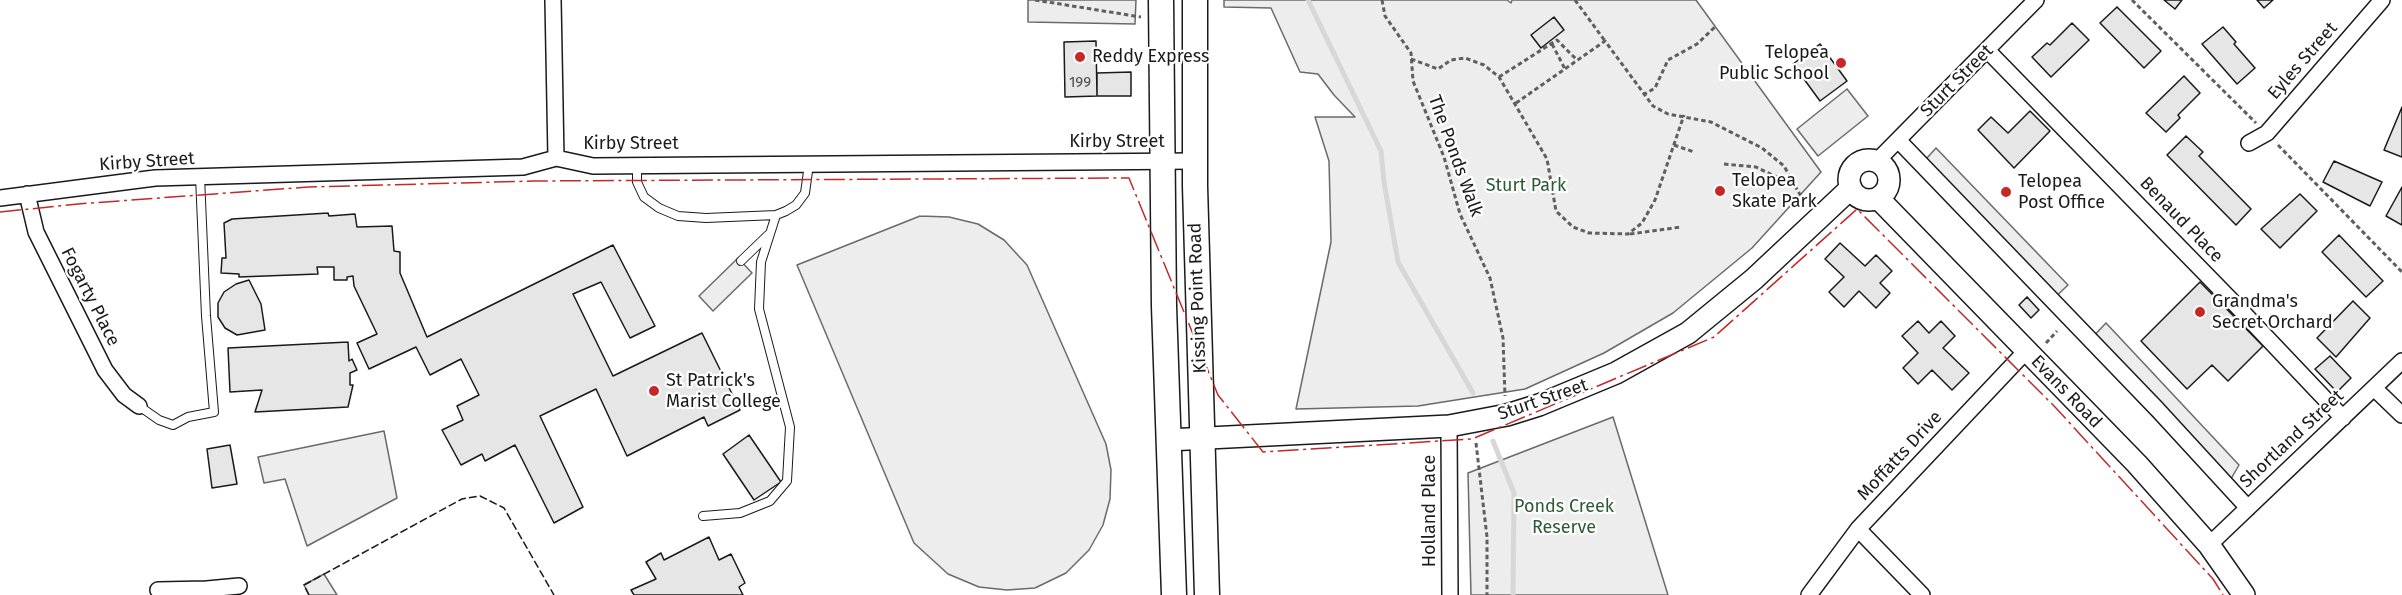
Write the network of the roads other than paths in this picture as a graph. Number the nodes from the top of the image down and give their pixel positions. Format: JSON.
{"nodes":[{"id":1,"x":554,"y":0,"type":"edge"},
{"id":2,"x":1161,"y":0,"type":"edge"},
{"id":3,"x":1195,"y":0,"type":"edge"},
{"id":4,"x":2036,"y":0,"type":"edge"},
{"id":5,"x":2382,"y":0,"type":"edge"},
{"id":6,"x":1988,"y":51,"type":"junction"},
{"id":7,"x":1898,"y":140,"type":"junction"},
{"id":8,"x":2249,"y":143,"type":"dead end"},
{"id":9,"x":555,"y":158,"type":"junction"},
{"id":10,"x":1194,"y":161,"type":"junction"},
{"id":11,"x":1161,"y":162,"type":"junction"},
{"id":12,"x":1876,"y":162,"type":"junction"},
{"id":13,"x":809,"y":164,"type":"junction"},
{"id":14,"x":637,"y":165,"type":"junction"},
{"id":15,"x":200,"y":177,"type":"junction"},
{"id":16,"x":1851,"y":188,"type":"junction"},
{"id":17,"x":27,"y":195,"type":"junction"},
{"id":18,"x":0,"y":198,"type":"edge"},
{"id":19,"x":1878,"y":198,"type":"junction"},
{"id":20,"x":776,"y":215,"type":"junction"},
{"id":21,"x":769,"y":234,"type":"junction"},
{"id":22,"x":741,"y":261,"type":"dead end"},
{"id":23,"x":2036,"y":346,"type":"junction"},
{"id":24,"x":2402,"y":361,"type":"edge"},
{"id":25,"x":2374,"y":388,"type":"junction"},
{"id":26,"x":139,"y":406,"type":"joint"},
{"id":27,"x":2402,"y":415,"type":"edge"},
{"id":28,"x":2343,"y":418,"type":"junction"},
{"id":29,"x":1449,"y":426,"type":"junction"},
{"id":30,"x":1203,"y":439,"type":"junction"},
{"id":31,"x":1168,"y":440,"type":"junction"},
{"id":32,"x":2248,"y":508,"type":"junction"},
{"id":33,"x":703,"y":516,"type":"dead end"},
{"id":34,"x":1858,"y":529,"type":"junction"},
{"id":35,"x":2209,"y":545,"type":"junction"},
{"id":36,"x":239,"y":586,"type":"dead end"},
{"id":37,"x":158,"y":590,"type":"dead end"},
{"id":38,"x":208,"y":592,"type":"edge"},
{"id":39,"x":1174,"y":595,"type":"edge"},
{"id":40,"x":1207,"y":595,"type":"edge"},
{"id":41,"x":1450,"y":595,"type":"edge"},
{"id":42,"x":1809,"y":595,"type":"edge"},
{"id":43,"x":1922,"y":595,"type":"edge"},
{"id":44,"x":2244,"y":595,"type":"edge"}],
"edges":[{"from":1,"to":9,"type":"street"},
{"from":2,"to":11,"type":"main road","name":"Kissing Point Road"},
{"from":3,"to":10,"type":"main road","name":"Kissing Point Road"},
{"from":4,"to":6,"type":"street","name":"Sturt Street"},
{"from":5,"to":8,"type":"street","name":"Eyles Street"},
{"from":6,"to":7,"type":"street","name":"Sturt Street"},
{"from":6,"to":28,"type":"street","name":"Benaud Place"},
{"from":7,"to":12,"type":"street","name":"Sturt Street"},
{"from":7,"to":32,"type":"street"},
{"from":9,"to":14,"type":"street","name":"Kirby Street"},
{"from":9,"to":15,"type":"street","name":"Kirby Street"},
{"from":10,"to":11,"type":"street","name":"Kirby Street"},
{"from":10,"to":30,"type":"main road","name":"Kissing Point Road"},
{"from":11,"to":13,"type":"street","name":"Kirby Street"},
{"from":11,"to":31,"type":"main road","name":"Kissing Point Road"},
{"from":12,"to":16,"type":"street"},
{"from":12,"to":19,"type":"street"},
{"from":13,"to":14,"type":"street","name":"Kirby Street"},
{"from":13,"to":20,"type":"lane"},
{"from":14,"to":20,"type":"lane"},
{"from":15,"to":17,"type":"street","name":"Kirby Street"},
{"from":15,"to":26,"type":"lane"},
{"from":16,"to":19,"type":"street"},
{"from":16,"to":29,"type":"street","name":"Sturt Street"},
{"from":17,"to":18,"type":"street","name":"Kirby Street"},
{"from":17,"to":26,"type":"street","name":"Fogarty Place"},
{"from":19,"to":23,"type":"street","name":"Evans Road"},
{"from":20,"to":21,"type":"lane"},
{"from":21,"to":22,"type":"lane"},
{"from":21,"to":33,"type":"lane"},
{"from":23,"to":34,"type":"street","name":"Moffatts Drive"},
{"from":23,"to":35,"type":"street","name":"Evans Road"},
{"from":24,"to":25,"type":"street","name":"Shortland Street"},
{"from":25,"to":27,"type":"street"},
{"from":25,"to":28,"type":"street","name":"Shortland Street"},
{"from":28,"to":32,"type":"street","name":"Shortland Street"},
{"from":29,"to":30,"type":"street","name":"Sturt Street"},
{"from":29,"to":41,"type":"street","name":"Holland Place"},
{"from":30,"to":31,"type":"street","name":"Sturt Street"},
{"from":30,"to":40,"type":"main road","name":"Kissing Point Road"},
{"from":31,"to":39,"type":"main road","name":"Kissing Point Road"},
{"from":32,"to":35,"type":"street","name":"Shortland Street"},
{"from":34,"to":42,"type":"street","name":"Moffatts Drive"},
{"from":34,"to":43,"type":"street"},
{"from":35,"to":44,"type":"street","name":"Evans Road"},
{"from":36,"to":38,"type":"street"},
{"from":37,"to":38,"type":"street"}]}
